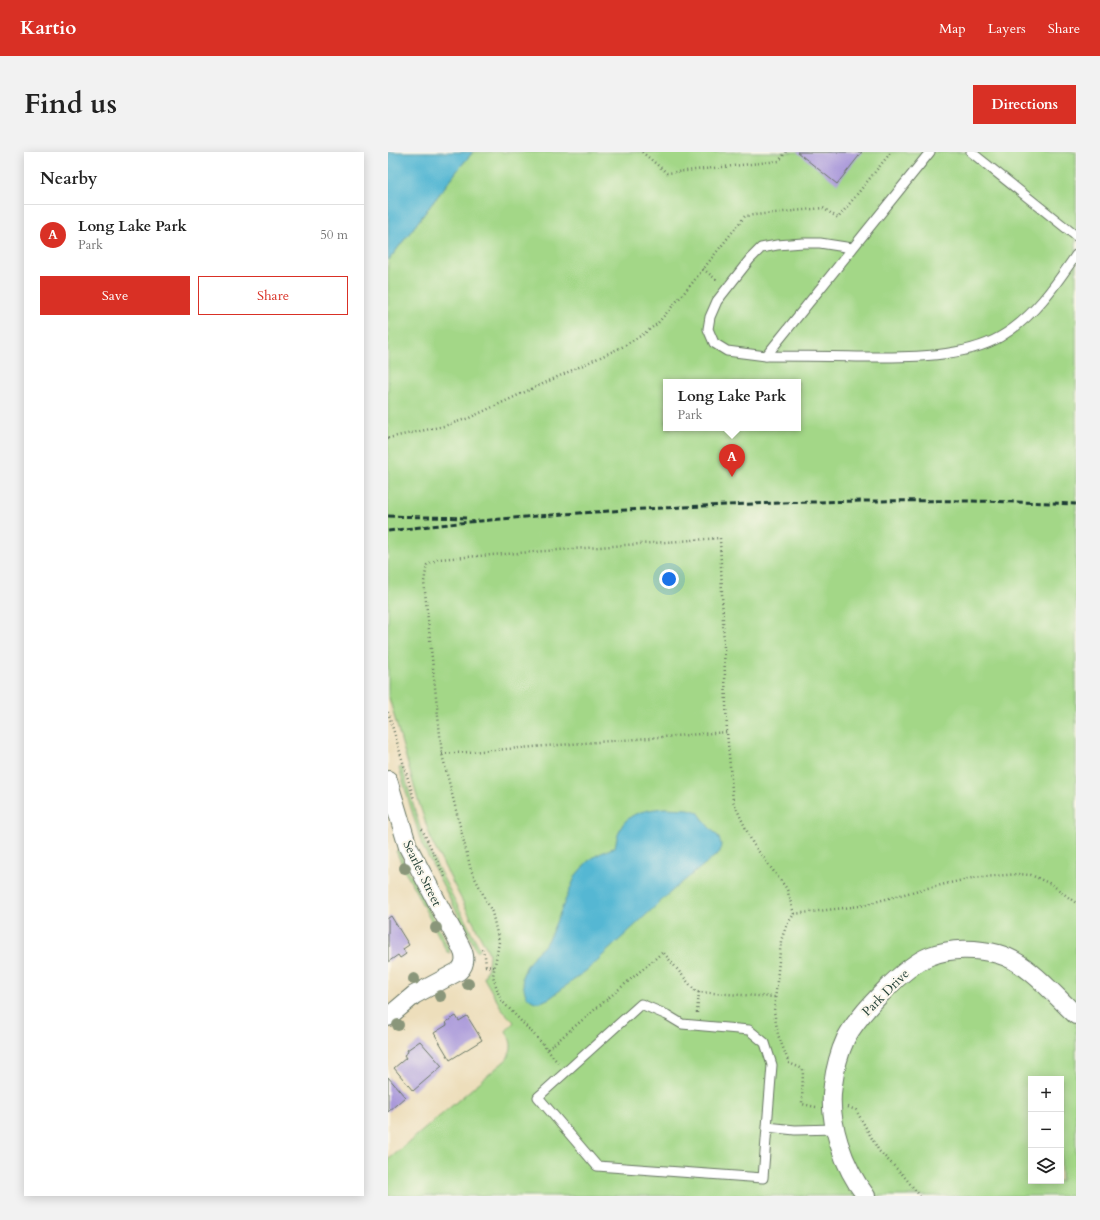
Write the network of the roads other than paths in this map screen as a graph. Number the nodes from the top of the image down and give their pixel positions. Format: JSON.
{"nodes":[{"id":1,"x":930,"y":152,"type":"edge"},
{"id":2,"x":971,"y":152,"type":"edge"},
{"id":3,"x":1076,"y":236,"type":"edge"},
{"id":4,"x":852,"y":248,"type":"junction"},
{"id":5,"x":1076,"y":255,"type":"edge"},
{"id":6,"x":766,"y":356,"type":"junction"},
{"id":7,"x":388,"y":780,"type":"edge"},
{"id":8,"x":1076,"y":1015,"type":"edge"},
{"id":9,"x":388,"y":1017,"type":"edge"},
{"id":10,"x":767,"y":1127,"type":"junction"},
{"id":11,"x":836,"y":1129,"type":"junction"},
{"id":12,"x":866,"y":1196,"type":"edge"}],
"edges":[{"from":1,"to":4,"type":"lane"},
{"from":2,"to":3,"type":"lane"},
{"from":4,"to":6,"type":"lane"},
{"from":4,"to":6,"type":"lane"},
{"from":5,"to":6,"type":"lane"},
{"from":7,"to":9,"type":"street","name":"Searles Street"},
{"from":8,"to":11,"type":"street","name":"Park Drive"},
{"from":10,"to":10,"type":"lane"},
{"from":10,"to":11,"type":"lane"},
{"from":11,"to":12,"type":"street","name":"Park Drive"}]}
